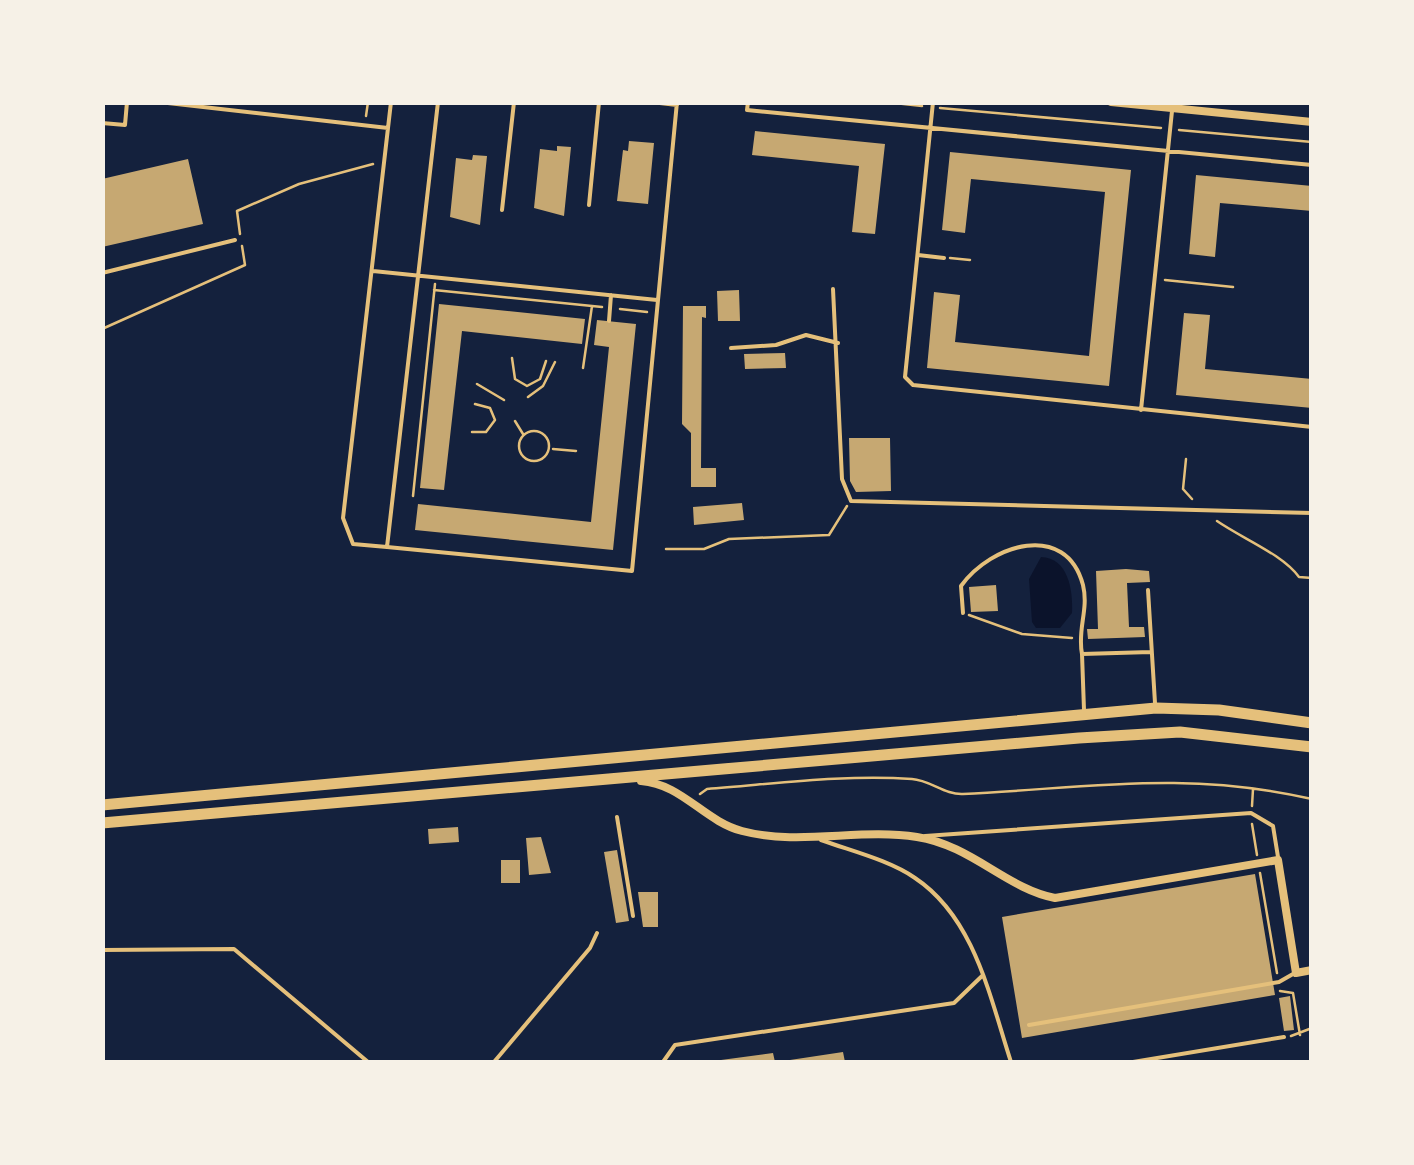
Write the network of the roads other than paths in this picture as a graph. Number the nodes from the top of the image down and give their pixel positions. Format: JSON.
{"nodes":[{"id":1,"x":127,"y":102,"type":"edge"},
{"id":2,"x":160,"y":102,"type":"edge"},
{"id":3,"x":391,"y":102,"type":"edge"},
{"id":4,"x":438,"y":102,"type":"edge"},
{"id":5,"x":514,"y":102,"type":"edge"},
{"id":6,"x":600,"y":102,"type":"edge"},
{"id":7,"x":652,"y":102,"type":"edge"},
{"id":8,"x":748,"y":102,"type":"edge"},
{"id":9,"x":1111,"y":102,"type":"edge"},
{"id":10,"x":677,"y":104,"type":"edge"},
{"id":11,"x":1152,"y":104,"type":"edge"},
{"id":12,"x":933,"y":105,"type":"edge"},
{"id":13,"x":1187,"y":106,"type":"edge"},
{"id":14,"x":1172,"y":108,"type":"junction"},
{"id":15,"x":102,"y":122,"type":"edge"},
{"id":16,"x":1312,"y":122,"type":"edge"},
{"id":17,"x":388,"y":128,"type":"junction"},
{"id":18,"x":930,"y":129,"type":"junction"},
{"id":19,"x":1167,"y":152,"type":"junction"},
{"id":20,"x":1312,"y":165,"type":"edge"},
{"id":21,"x":589,"y":205,"type":"dead end"},
{"id":22,"x":502,"y":210,"type":"dead end"},
{"id":23,"x":235,"y":240,"type":"dead end"},
{"id":24,"x":918,"y":255,"type":"junction"},
{"id":25,"x":944,"y":258,"type":"road end"},
{"id":26,"x":373,"y":271,"type":"junction"},
{"id":27,"x":102,"y":272,"type":"edge"},
{"id":28,"x":418,"y":276,"type":"junction"},
{"id":29,"x":833,"y":290,"type":"dead end"},
{"id":30,"x":611,"y":295,"type":"junction"},
{"id":31,"x":659,"y":300,"type":"junction"},
{"id":32,"x":608,"y":321,"type":"dead end"},
{"id":33,"x":838,"y":343,"type":"junction"},
{"id":34,"x":731,"y":348,"type":"dead end"},
{"id":35,"x":1141,"y":410,"type":"junction"},
{"id":36,"x":1312,"y":427,"type":"edge"},
{"id":37,"x":1312,"y":513,"type":"edge"},
{"id":38,"x":387,"y":547,"type":"junction"},
{"id":39,"x":1148,"y":590,"type":"dead end"},
{"id":40,"x":963,"y":613,"type":"road end"},
{"id":41,"x":1150,"y":652,"type":"junction"},
{"id":42,"x":1082,"y":654,"type":"junction"},
{"id":43,"x":1156,"y":708,"type":"junction"},
{"id":44,"x":1084,"y":714,"type":"junction"},
{"id":45,"x":1312,"y":723,"type":"edge"},
{"id":46,"x":1312,"y":747,"type":"edge"},
{"id":47,"x":596,"y":780,"type":"junction"},
{"id":48,"x":102,"y":805,"type":"edge"},
{"id":49,"x":617,"y":817,"type":"dead end"},
{"id":50,"x":102,"y":823,"type":"edge"},
{"id":51,"x":812,"y":836,"type":"junction"},
{"id":52,"x":915,"y":836,"type":"junction"},
{"id":53,"x":1278,"y":860,"type":"junction"},
{"id":54,"x":634,"y":916,"type":"dead end"},
{"id":55,"x":597,"y":932,"type":"dead end"},
{"id":56,"x":102,"y":950,"type":"edge"},
{"id":57,"x":1312,"y":970,"type":"edge"},
{"id":58,"x":1296,"y":973,"type":"junction"},
{"id":59,"x":982,"y":976,"type":"junction"},
{"id":60,"x":1029,"y":1025,"type":"dead end"},
{"id":61,"x":1284,"y":1038,"type":"road end"},
{"id":62,"x":1183,"y":1059,"type":"edge"},
{"id":63,"x":368,"y":1062,"type":"edge"},
{"id":64,"x":494,"y":1062,"type":"edge"},
{"id":65,"x":662,"y":1062,"type":"edge"},
{"id":66,"x":1011,"y":1062,"type":"edge"},
{"id":67,"x":1133,"y":1062,"type":"edge"}],
"edges":[{"from":1,"to":15,"type":"lane"},
{"from":2,"to":17,"type":"lane"},
{"from":3,"to":17,"type":"lane"},
{"from":4,"to":28,"type":"lane"},
{"from":5,"to":22,"type":"lane"},
{"from":6,"to":21,"type":"lane"},
{"from":7,"to":10,"type":"lane"},
{"from":8,"to":18,"type":"lane"},
{"from":9,"to":11,"type":"street"},
{"from":10,"to":31,"type":"lane"},
{"from":11,"to":14,"type":"street"},
{"from":12,"to":18,"type":"lane"},
{"from":13,"to":14,"type":"street"},
{"from":13,"to":16,"type":"street"},
{"from":14,"to":19,"type":"lane"},
{"from":17,"to":26,"type":"lane"},
{"from":18,"to":19,"type":"lane"},
{"from":18,"to":24,"type":"lane"},
{"from":19,"to":20,"type":"lane"},
{"from":19,"to":35,"type":"lane"},
{"from":23,"to":27,"type":"lane"},
{"from":24,"to":25,"type":"lane"},
{"from":24,"to":35,"type":"lane"},
{"from":26,"to":28,"type":"lane"},
{"from":26,"to":38,"type":"lane"},
{"from":28,"to":30,"type":"lane"},
{"from":28,"to":38,"type":"lane"},
{"from":29,"to":33,"type":"lane"},
{"from":30,"to":31,"type":"lane"},
{"from":30,"to":32,"type":"lane"},
{"from":31,"to":38,"type":"lane"},
{"from":33,"to":34,"type":"lane"},
{"from":33,"to":37,"type":"lane"},
{"from":35,"to":36,"type":"lane"},
{"from":39,"to":41,"type":"lane"},
{"from":40,"to":42,"type":"lane"},
{"from":41,"to":42,"type":"lane"},
{"from":41,"to":43,"type":"lane"},
{"from":42,"to":44,"type":"lane"},
{"from":43,"to":44,"type":"main road"},
{"from":43,"to":45,"type":"main road"},
{"from":44,"to":48,"type":"main road"},
{"from":46,"to":47,"type":"main road"},
{"from":47,"to":50,"type":"main road"},
{"from":47,"to":51,"type":"street"},
{"from":49,"to":54,"type":"lane"},
{"from":51,"to":52,"type":"street"},
{"from":51,"to":59,"type":"lane"},
{"from":52,"to":53,"type":"street"},
{"from":52,"to":53,"type":"lane"},
{"from":53,"to":58,"type":"street"},
{"from":55,"to":64,"type":"lane"},
{"from":56,"to":63,"type":"lane"},
{"from":57,"to":58,"type":"street"},
{"from":58,"to":60,"type":"lane"},
{"from":59,"to":65,"type":"lane"},
{"from":59,"to":66,"type":"lane"},
{"from":61,"to":62,"type":"lane"},
{"from":62,"to":67,"type":"lane"}]}
